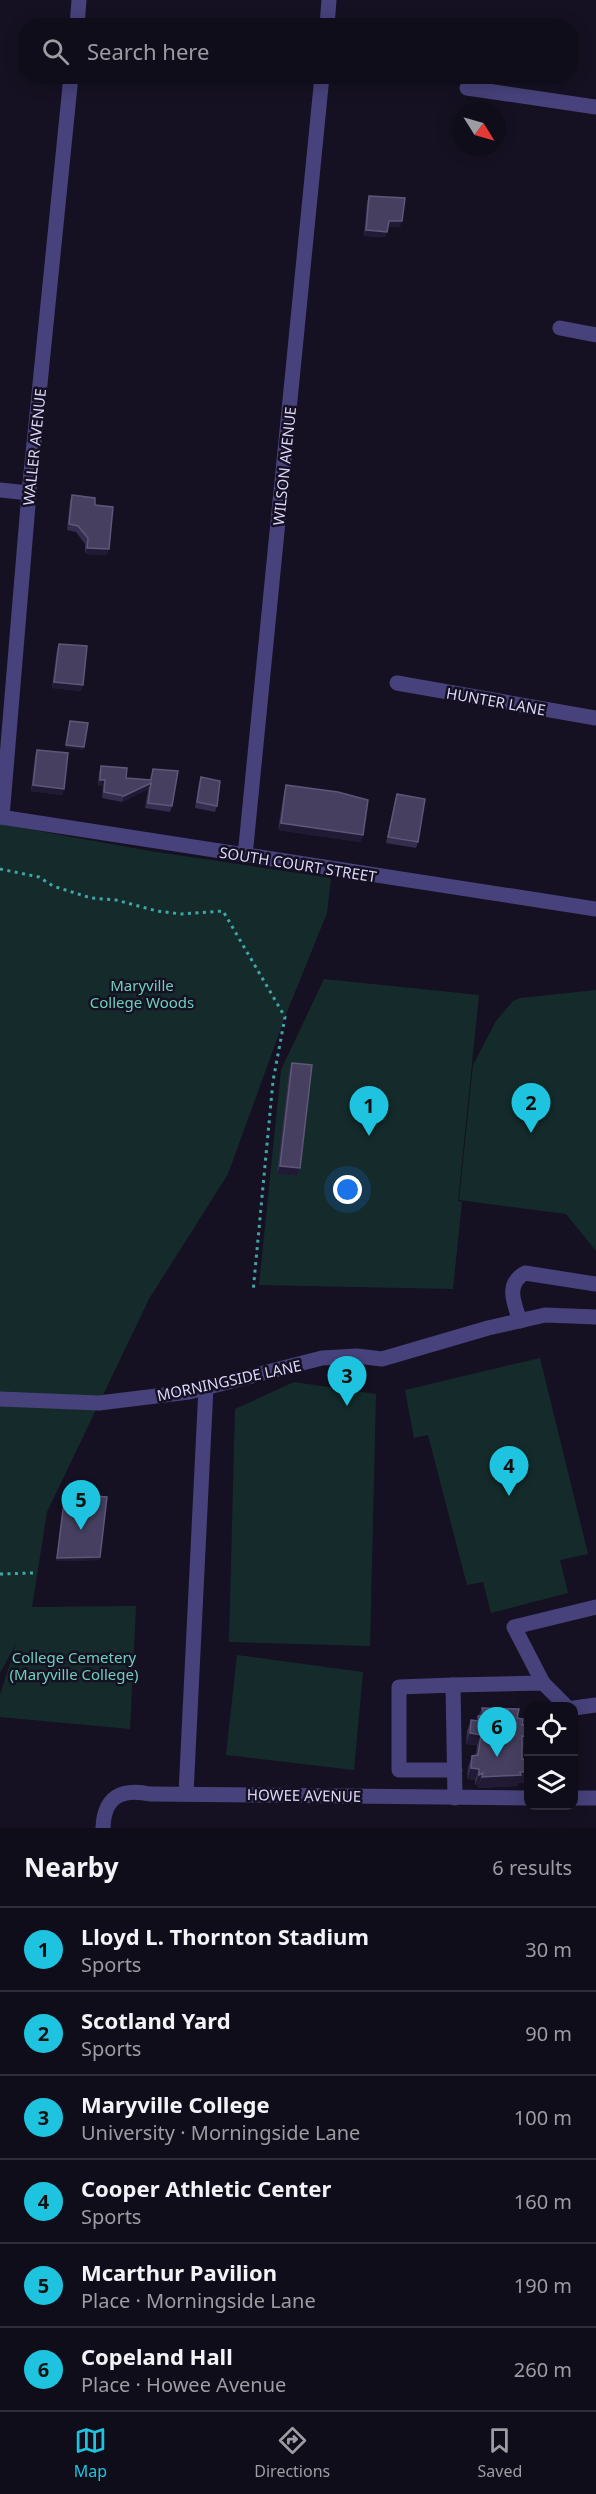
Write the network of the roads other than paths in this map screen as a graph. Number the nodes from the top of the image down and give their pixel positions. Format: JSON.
{"nodes":[{"id":1,"x":79,"y":0,"type":"edge"},
{"id":2,"x":329,"y":0,"type":"edge"},
{"id":3,"x":77,"y":18,"type":"edge"},
{"id":4,"x":328,"y":18,"type":"edge"},
{"id":5,"x":70,"y":84,"type":"edge"},
{"id":6,"x":321,"y":84,"type":"edge"},
{"id":7,"x":467,"y":88,"type":"dead end"},
{"id":8,"x":596,"y":107,"type":"edge"},
{"id":9,"x":560,"y":328,"type":"dead end"},
{"id":10,"x":596,"y":335,"type":"edge"},
{"id":11,"x":0,"y":490,"type":"edge"},
{"id":12,"x":30,"y":493,"type":"junction"},
{"id":13,"x":397,"y":683,"type":"dead end"},
{"id":14,"x":596,"y":718,"type":"edge"},
{"id":15,"x":1,"y":817,"type":"edge"},
{"id":16,"x":245,"y":856,"type":"junction"},
{"id":17,"x":596,"y":909,"type":"edge"},
{"id":18,"x":596,"y":1284,"type":"edge"},
{"id":19,"x":596,"y":1319,"type":"edge"},
{"id":20,"x":520,"y":1321,"type":"junction"},
{"id":21,"x":206,"y":1387,"type":"junction"},
{"id":22,"x":0,"y":1399,"type":"edge"},
{"id":23,"x":596,"y":1608,"type":"edge"},
{"id":24,"x":543,"y":1683,"type":"junction"},
{"id":25,"x":453,"y":1685,"type":"junction"},
{"id":26,"x":561,"y":1702,"type":"edge"},
{"id":27,"x":596,"y":1705,"type":"edge"},
{"id":28,"x":578,"y":1707,"type":"edge"},
{"id":29,"x":455,"y":1770,"type":"junction"},
{"id":30,"x":186,"y":1794,"type":"junction"},
{"id":31,"x":455,"y":1798,"type":"junction"},
{"id":32,"x":524,"y":1798,"type":"edge"},
{"id":33,"x":578,"y":1798,"type":"edge"},
{"id":34,"x":596,"y":1798,"type":"edge"},
{"id":35,"x":103,"y":1828,"type":"edge"}],
"edges":[{"from":1,"to":3,"type":"street"},
{"from":2,"to":4,"type":"street"},
{"from":5,"to":12,"type":"street","name":"WALLER AVENUE"},
{"from":6,"to":16,"type":"street","name":"WILSON AVENUE"},
{"from":7,"to":8,"type":"street"},
{"from":9,"to":10,"type":"street"},
{"from":11,"to":12,"type":"street"},
{"from":12,"to":15,"type":"street","name":"WALLER AVENUE"},
{"from":13,"to":14,"type":"street","name":"HUNTER LANE"},
{"from":15,"to":16,"type":"street","name":"SOUTH COURT STREET"},
{"from":16,"to":17,"type":"street","name":"SOUTH COURT STREET"},
{"from":18,"to":20,"type":"street"},
{"from":19,"to":20,"type":"street","name":"MORNINGSIDE LANE"},
{"from":20,"to":21,"type":"street","name":"MORNINGSIDE LANE"},
{"from":21,"to":22,"type":"street","name":"MORNINGSIDE LANE"},
{"from":21,"to":30,"type":"street"},
{"from":23,"to":24,"type":"street"},
{"from":24,"to":25,"type":"street"},
{"from":24,"to":26,"type":"street"},
{"from":25,"to":29,"type":"street"},
{"from":25,"to":29,"type":"street"},
{"from":27,"to":28,"type":"street"},
{"from":29,"to":31,"type":"street"},
{"from":30,"to":31,"type":"street","name":"HOWEE AVENUE"},
{"from":30,"to":35,"type":"street","name":"HOWEE AVENUE"},
{"from":31,"to":32,"type":"street","name":"HOWEE AVENUE"},
{"from":33,"to":34,"type":"street"}]}
